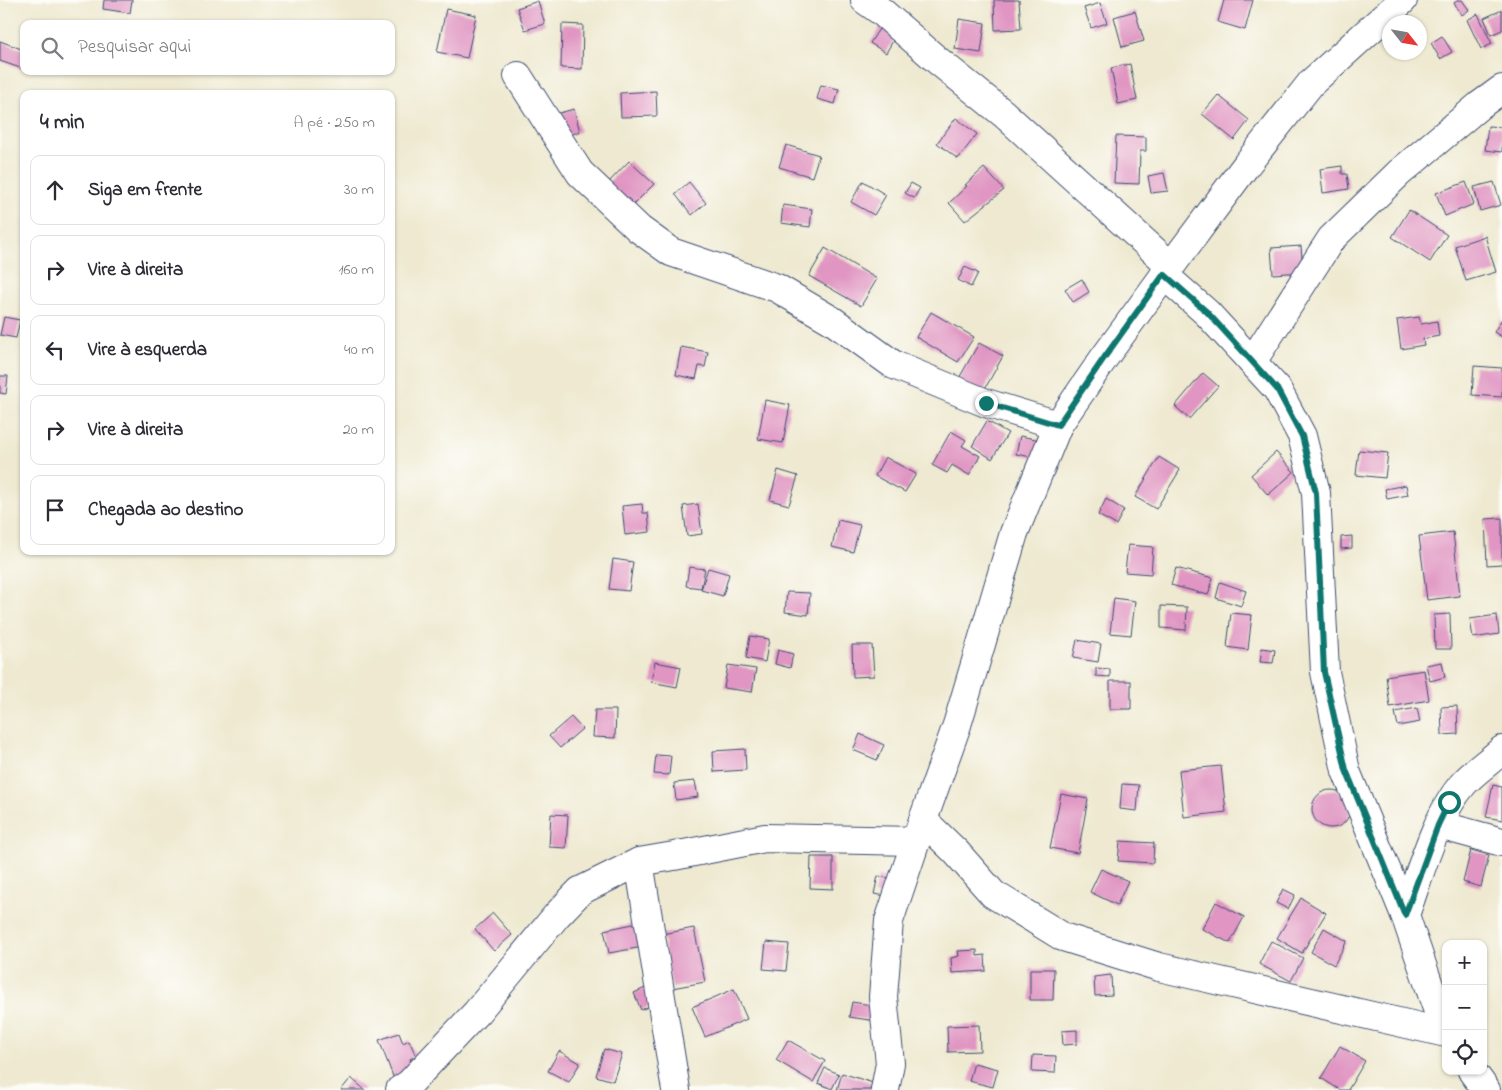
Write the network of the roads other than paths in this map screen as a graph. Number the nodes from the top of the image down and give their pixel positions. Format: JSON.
{"nodes":[{"id":1,"x":865,"y":0,"type":"edge"},
{"id":2,"x":1403,"y":0,"type":"edge"},
{"id":3,"x":518,"y":76,"type":"dead end"},
{"id":4,"x":1502,"y":89,"type":"edge"},
{"id":5,"x":1168,"y":270,"type":"junction"},
{"id":6,"x":1252,"y":362,"type":"junction"},
{"id":7,"x":1058,"y":425,"type":"junction"},
{"id":8,"x":1502,"y":750,"type":"edge"},
{"id":9,"x":1438,"y":825,"type":"junction"},
{"id":10,"x":919,"y":830,"type":"junction"},
{"id":11,"x":1502,"y":842,"type":"edge"},
{"id":12,"x":639,"y":862,"type":"junction"},
{"id":13,"x":1405,"y":915,"type":"junction"},
{"id":14,"x":1444,"y":1030,"type":"edge"},
{"id":15,"x":1442,"y":1032,"type":"edge"},
{"id":16,"x":1475,"y":1075,"type":"edge"},
{"id":17,"x":400,"y":1090,"type":"edge"},
{"id":18,"x":676,"y":1090,"type":"edge"},
{"id":19,"x":885,"y":1090,"type":"edge"},
{"id":20,"x":1486,"y":1090,"type":"edge"}],
"edges":[{"from":1,"to":5,"type":"street"},
{"from":2,"to":5,"type":"street"},
{"from":3,"to":7,"type":"street"},
{"from":4,"to":6,"type":"street"},
{"from":5,"to":6,"type":"street"},
{"from":5,"to":7,"type":"street"},
{"from":6,"to":13,"type":"street"},
{"from":7,"to":10,"type":"street"},
{"from":8,"to":9,"type":"street"},
{"from":9,"to":11,"type":"street"},
{"from":9,"to":13,"type":"street"},
{"from":10,"to":12,"type":"street"},
{"from":10,"to":15,"type":"street"},
{"from":10,"to":19,"type":"street"},
{"from":12,"to":17,"type":"street"},
{"from":12,"to":18,"type":"street"},
{"from":13,"to":14,"type":"street"},
{"from":16,"to":20,"type":"street"}]}
